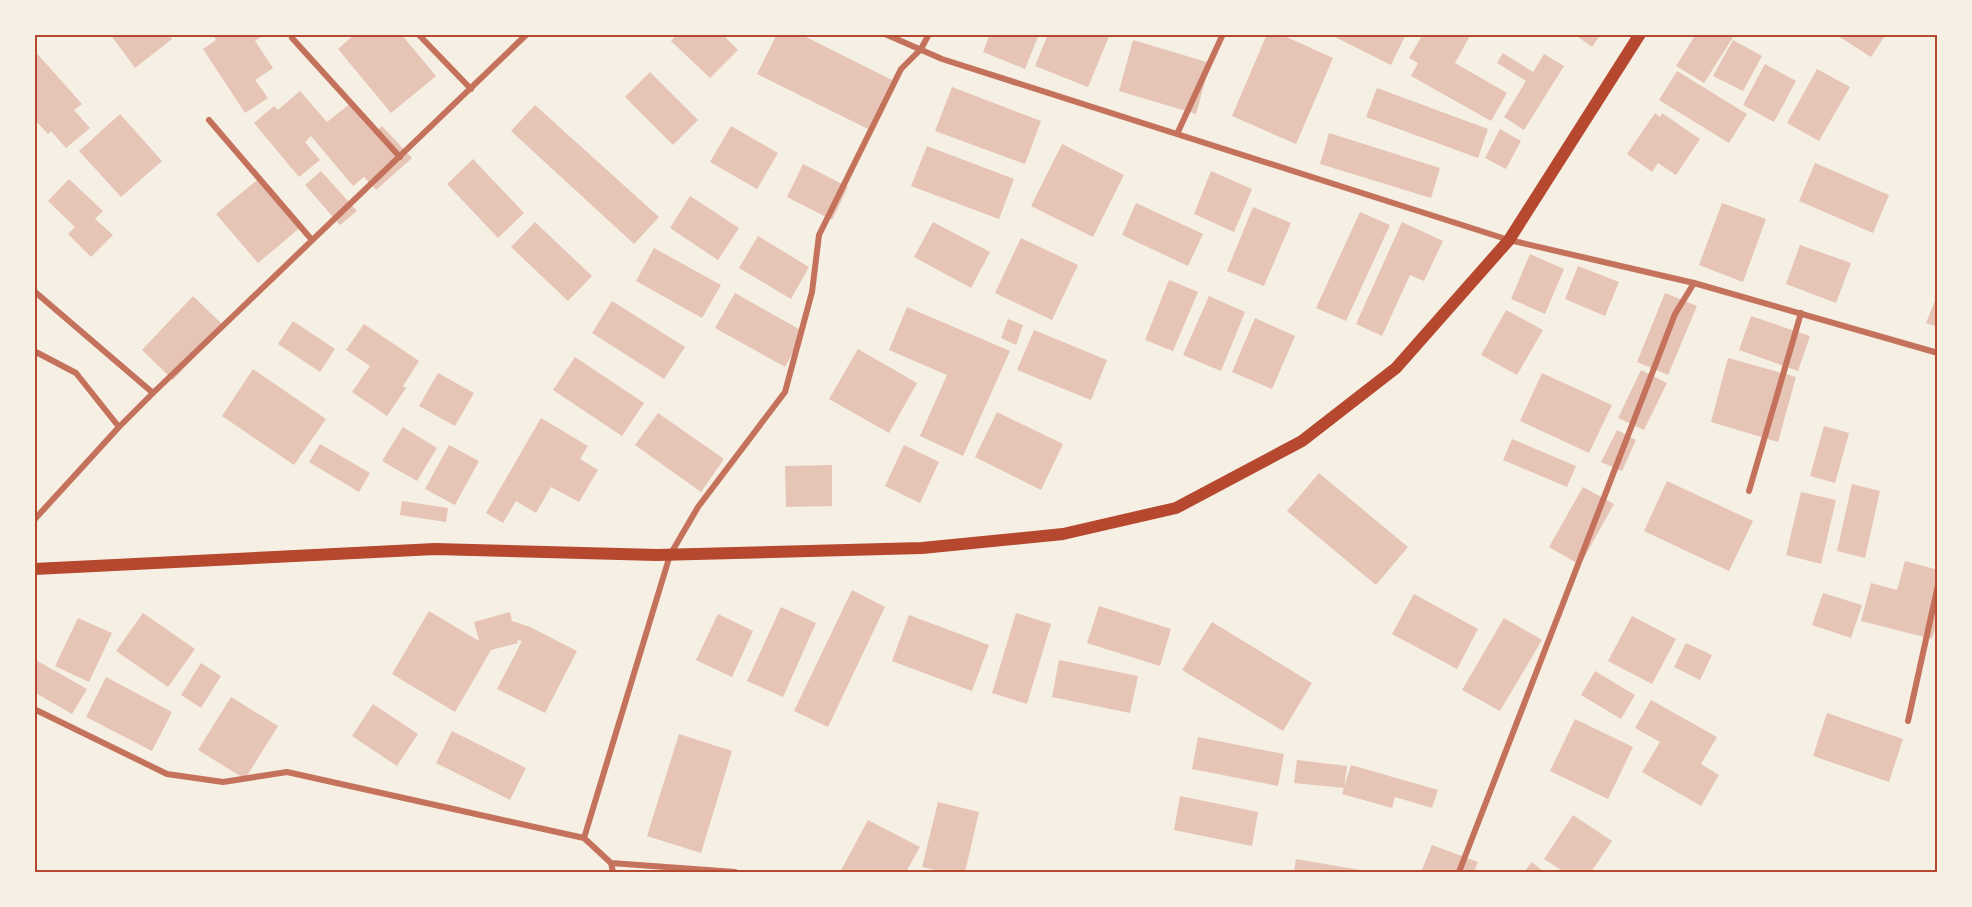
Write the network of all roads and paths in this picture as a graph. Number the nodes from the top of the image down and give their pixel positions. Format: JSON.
{"nodes":[{"id":1,"x":418,"y":34,"type":"edge"},
{"id":2,"x":528,"y":34,"type":"edge"},
{"id":3,"x":885,"y":34,"type":"edge"},
{"id":4,"x":929,"y":34,"type":"edge"},
{"id":5,"x":1223,"y":34,"type":"edge"},
{"id":6,"x":1640,"y":34,"type":"edge"},
{"id":7,"x":292,"y":38,"type":"dead end"},
{"id":8,"x":921,"y":50,"type":"junction"},
{"id":9,"x":471,"y":89,"type":"junction"},
{"id":10,"x":209,"y":120,"type":"dead end"},
{"id":11,"x":1177,"y":134,"type":"junction"},
{"id":12,"x":400,"y":157,"type":"junction"},
{"id":13,"x":312,"y":240,"type":"junction"},
{"id":14,"x":1509,"y":240,"type":"junction"},
{"id":15,"x":1694,"y":283,"type":"junction"},
{"id":16,"x":34,"y":291,"type":"edge"},
{"id":17,"x":1801,"y":313,"type":"junction"},
{"id":18,"x":34,"y":351,"type":"edge"},
{"id":19,"x":1938,"y":352,"type":"edge"},
{"id":20,"x":153,"y":393,"type":"junction"},
{"id":21,"x":119,"y":427,"type":"junction"},
{"id":22,"x":1749,"y":491,"type":"dead end"},
{"id":23,"x":34,"y":520,"type":"edge"},
{"id":24,"x":670,"y":555,"type":"junction"},
{"id":25,"x":34,"y":569,"type":"edge"},
{"id":26,"x":1938,"y":585,"type":"edge"},
{"id":27,"x":34,"y":709,"type":"edge"},
{"id":28,"x":1908,"y":721,"type":"dead end"},
{"id":29,"x":584,"y":838,"type":"junction"},
{"id":30,"x":611,"y":862,"type":"junction"},
{"id":31,"x":735,"y":872,"type":"edge"},
{"id":32,"x":613,"y":873,"type":"edge"},
{"id":33,"x":1459,"y":873,"type":"edge"}],
"edges":[{"from":1,"to":9,"type":"street"},
{"from":2,"to":9,"type":"street"},
{"from":3,"to":8,"type":"street"},
{"from":4,"to":8,"type":"street"},
{"from":5,"to":11,"type":"street"},
{"from":6,"to":14,"type":"main road"},
{"from":7,"to":12,"type":"street"},
{"from":8,"to":11,"type":"street"},
{"from":8,"to":24,"type":"street"},
{"from":9,"to":12,"type":"street"},
{"from":10,"to":13,"type":"street"},
{"from":11,"to":14,"type":"street"},
{"from":12,"to":13,"type":"street"},
{"from":13,"to":20,"type":"street"},
{"from":14,"to":15,"type":"street"},
{"from":14,"to":24,"type":"main road"},
{"from":15,"to":17,"type":"street"},
{"from":15,"to":33,"type":"street"},
{"from":16,"to":20,"type":"street"},
{"from":17,"to":19,"type":"street"},
{"from":17,"to":22,"type":"street"},
{"from":18,"to":21,"type":"street"},
{"from":20,"to":21,"type":"street"},
{"from":21,"to":23,"type":"street"},
{"from":24,"to":25,"type":"main road"},
{"from":24,"to":29,"type":"street"},
{"from":26,"to":28,"type":"street"},
{"from":27,"to":29,"type":"street"},
{"from":29,"to":30,"type":"street"},
{"from":30,"to":31,"type":"street"},
{"from":30,"to":32,"type":"street"}]}
